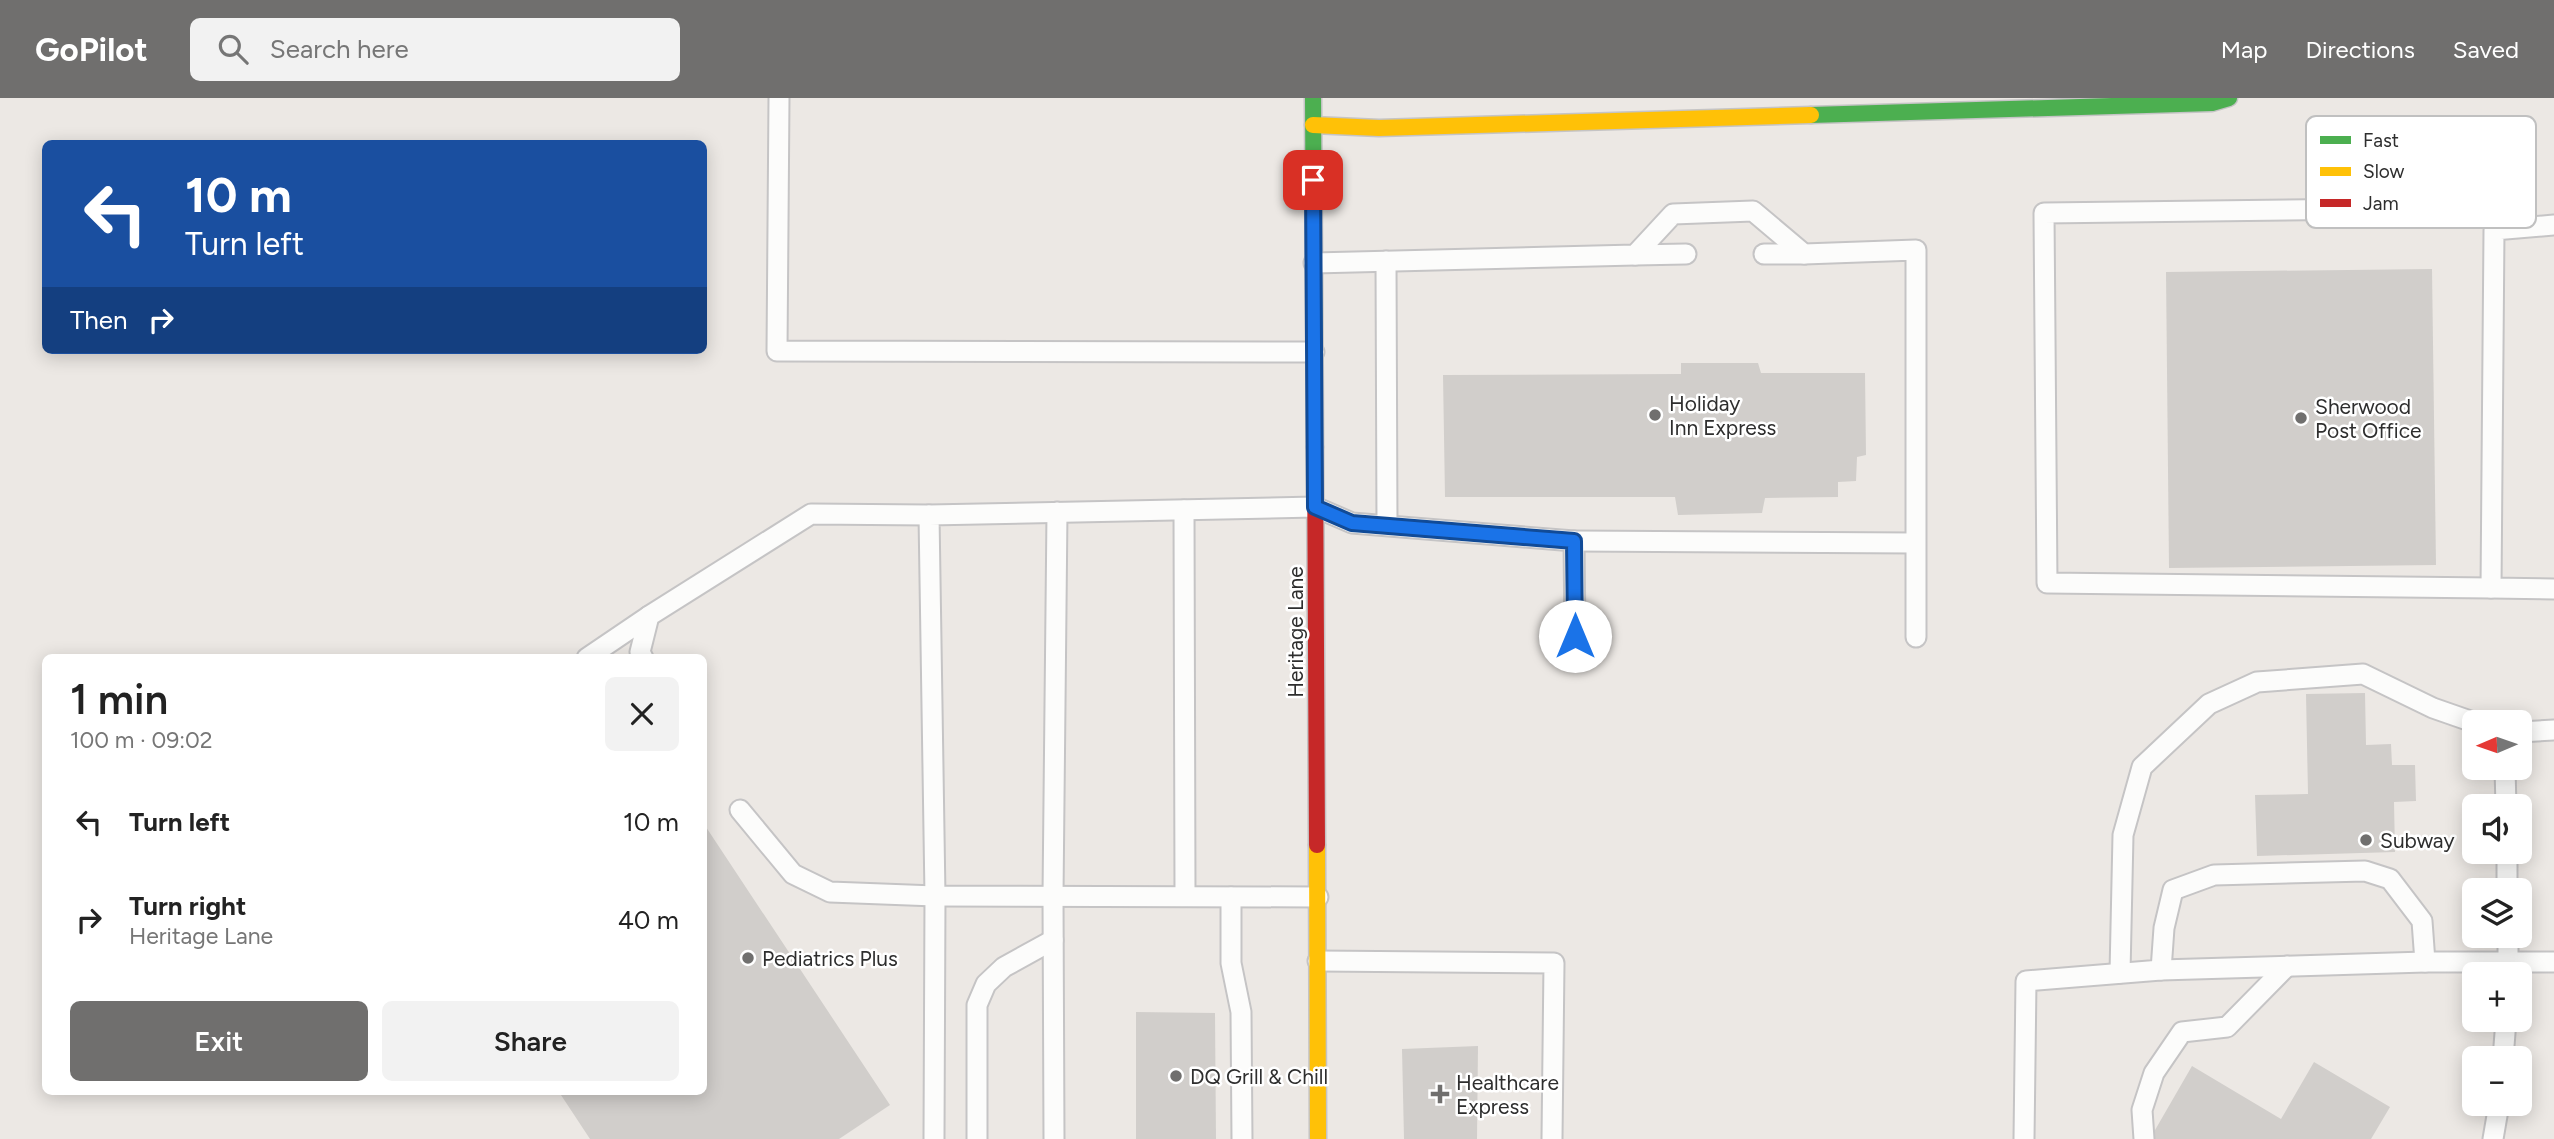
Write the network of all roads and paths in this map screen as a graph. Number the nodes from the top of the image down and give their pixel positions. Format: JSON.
{"nodes":[{"id":1,"x":779,"y":98,"type":"edge"},
{"id":2,"x":1313,"y":98,"type":"edge"},
{"id":3,"x":2229,"y":98,"type":"edge"},
{"id":4,"x":1768,"y":108,"type":"edge"},
{"id":5,"x":1312,"y":125,"type":"junction"},
{"id":6,"x":2306,"y":210,"type":"edge"},
{"id":7,"x":2554,"y":225,"type":"edge"},
{"id":8,"x":2536,"y":226,"type":"edge"},
{"id":9,"x":2518,"y":228,"type":"edge"},
{"id":10,"x":1686,"y":254,"type":"dead end"},
{"id":11,"x":1764,"y":254,"type":"dead end"},
{"id":12,"x":1804,"y":254,"type":"junction"},
{"id":13,"x":1635,"y":255,"type":"junction"},
{"id":14,"x":1386,"y":261,"type":"junction"},
{"id":15,"x":1314,"y":263,"type":"junction"},
{"id":16,"x":1314,"y":352,"type":"junction"},
{"id":17,"x":1315,"y":507,"type":"junction"},
{"id":18,"x":1184,"y":510,"type":"junction"},
{"id":19,"x":1057,"y":512,"type":"junction"},
{"id":20,"x":929,"y":515,"type":"junction"},
{"id":21,"x":1388,"y":525,"type":"junction"},
{"id":22,"x":1574,"y":541,"type":"junction"},
{"id":23,"x":1915,"y":543,"type":"junction"},
{"id":24,"x":2491,"y":588,"type":"junction"},
{"id":25,"x":2554,"y":589,"type":"edge"},
{"id":26,"x":649,"y":616,"type":"junction"},
{"id":27,"x":1575,"y":636,"type":"dead end"},
{"id":28,"x":1916,"y":637,"type":"dead end"},
{"id":29,"x":593,"y":654,"type":"edge"},
{"id":30,"x":641,"y":654,"type":"edge"},
{"id":31,"x":2462,"y":718,"type":"edge"},
{"id":32,"x":2554,"y":730,"type":"edge"},
{"id":33,"x":2532,"y":731,"type":"edge"},
{"id":34,"x":740,"y":810,"type":"dead end"},
{"id":35,"x":935,"y":896,"type":"junction"},
{"id":36,"x":1053,"y":896,"type":"junction"},
{"id":37,"x":1185,"y":897,"type":"junction"},
{"id":38,"x":1231,"y":897,"type":"junction"},
{"id":39,"x":1318,"y":897,"type":"junction"},
{"id":40,"x":1053,"y":940,"type":"junction"},
{"id":41,"x":1318,"y":961,"type":"junction"},
{"id":42,"x":2425,"y":962,"type":"junction"},
{"id":43,"x":2554,"y":962,"type":"edge"},
{"id":44,"x":2462,"y":965,"type":"edge"},
{"id":45,"x":2532,"y":965,"type":"edge"},
{"id":46,"x":2287,"y":966,"type":"junction"},
{"id":47,"x":2161,"y":970,"type":"junction"},
{"id":48,"x":2120,"y":973,"type":"junction"},
{"id":49,"x":2497,"y":1116,"type":"edge"},
{"id":50,"x":934,"y":1139,"type":"edge"},
{"id":51,"x":977,"y":1139,"type":"edge"},
{"id":52,"x":1054,"y":1139,"type":"edge"},
{"id":53,"x":1242,"y":1139,"type":"edge"},
{"id":54,"x":1318,"y":1139,"type":"edge"},
{"id":55,"x":1552,"y":1139,"type":"edge"},
{"id":56,"x":2024,"y":1139,"type":"edge"},
{"id":57,"x":2144,"y":1139,"type":"edge"},
{"id":58,"x":2493,"y":1139,"type":"edge"}],
"edges":[{"from":1,"to":16,"type":"lane"},
{"from":2,"to":5,"type":"street","name":"Heritage Lane"},
{"from":3,"to":4,"type":"street"},
{"from":4,"to":5,"type":"street"},
{"from":5,"to":15,"type":"street","name":"Heritage Lane"},
{"from":6,"to":24,"type":"lane"},
{"from":7,"to":8,"type":"lane"},
{"from":9,"to":24,"type":"lane"},
{"from":10,"to":13,"type":"lane"},
{"from":11,"to":12,"type":"lane"},
{"from":12,"to":13,"type":"lane"},
{"from":12,"to":23,"type":"lane"},
{"from":13,"to":14,"type":"lane"},
{"from":14,"to":15,"type":"lane"},
{"from":14,"to":21,"type":"lane"},
{"from":15,"to":16,"type":"street","name":"Heritage Lane"},
{"from":16,"to":17,"type":"street","name":"Heritage Lane"},
{"from":17,"to":18,"type":"lane"},
{"from":17,"to":21,"type":"lane"},
{"from":17,"to":39,"type":"street","name":"Heritage Lane"},
{"from":18,"to":19,"type":"lane"},
{"from":18,"to":37,"type":"lane"},
{"from":19,"to":20,"type":"lane"},
{"from":19,"to":36,"type":"lane"},
{"from":20,"to":26,"type":"lane"},
{"from":20,"to":35,"type":"lane"},
{"from":21,"to":22,"type":"lane"},
{"from":22,"to":23,"type":"lane"},
{"from":22,"to":27,"type":"lane"},
{"from":23,"to":28,"type":"lane"},
{"from":24,"to":25,"type":"lane"},
{"from":26,"to":29,"type":"lane"},
{"from":26,"to":30,"type":"lane"},
{"from":31,"to":48,"type":"lane"},
{"from":32,"to":33,"type":"lane"},
{"from":34,"to":35,"type":"lane"},
{"from":35,"to":36,"type":"lane"},
{"from":35,"to":50,"type":"lane"},
{"from":36,"to":37,"type":"lane"},
{"from":36,"to":40,"type":"lane"},
{"from":37,"to":38,"type":"lane"},
{"from":38,"to":39,"type":"lane"},
{"from":38,"to":53,"type":"lane"},
{"from":39,"to":41,"type":"street","name":"Heritage Lane"},
{"from":40,"to":51,"type":"lane"},
{"from":40,"to":52,"type":"lane"},
{"from":41,"to":54,"type":"street","name":"Heritage Lane"},
{"from":41,"to":55,"type":"lane"},
{"from":42,"to":44,"type":"lane"},
{"from":42,"to":46,"type":"lane"},
{"from":42,"to":47,"type":"lane"},
{"from":43,"to":45,"type":"lane"},
{"from":46,"to":47,"type":"lane"},
{"from":46,"to":57,"type":"lane"},
{"from":47,"to":48,"type":"lane"},
{"from":48,"to":56,"type":"lane"},
{"from":49,"to":58,"type":"lane"}]}
